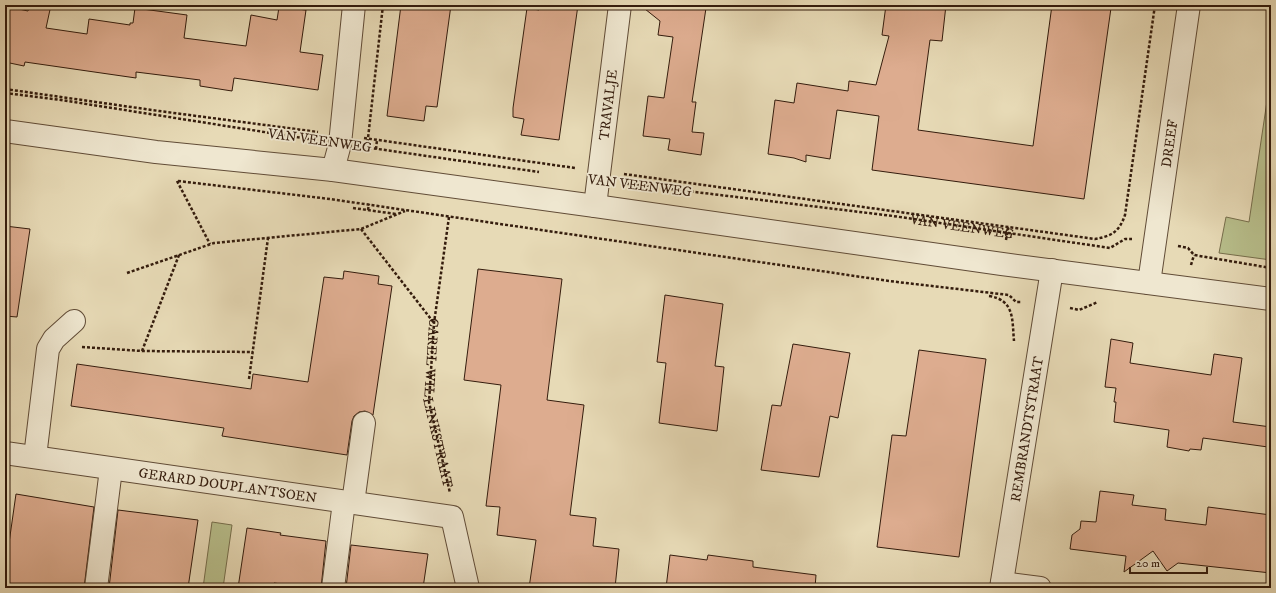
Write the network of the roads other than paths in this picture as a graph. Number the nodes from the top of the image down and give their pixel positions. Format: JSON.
{"nodes":[{"id":1,"x":354,"y":5,"type":"edge"},
{"id":2,"x":620,"y":5,"type":"edge"},
{"id":3,"x":1190,"y":5,"type":"edge"},
{"id":4,"x":5,"y":131,"type":"edge"},
{"id":5,"x":333,"y":170,"type":"junction"},
{"id":6,"x":595,"y":206,"type":"junction"},
{"id":7,"x":1052,"y":270,"type":"junction"},
{"id":8,"x":1149,"y":283,"type":"junction"},
{"id":9,"x":1271,"y":298,"type":"edge"},
{"id":10,"x":74,"y":321,"type":"dead end"},
{"id":11,"x":364,"y":423,"type":"dead end"},
{"id":12,"x":5,"y":453,"type":"edge"},
{"id":13,"x":35,"y":458,"type":"junction"},
{"id":14,"x":111,"y":469,"type":"junction"},
{"id":15,"x":348,"y":503,"type":"junction"},
{"id":16,"x":1001,"y":586,"type":"edge"},
{"id":17,"x":96,"y":588,"type":"edge"},
{"id":18,"x":333,"y":588,"type":"edge"},
{"id":19,"x":468,"y":588,"type":"edge"},
{"id":20,"x":1040,"y":588,"type":"edge"}],
"edges":[{"from":1,"to":5,"type":"street"},
{"from":2,"to":6,"type":"street","name":"TRAVALJE"},
{"from":3,"to":8,"type":"street","name":"DREEF"},
{"from":4,"to":5,"type":"street","name":"VAN VEENWEG"},
{"from":5,"to":6,"type":"street","name":"VAN VEENWEG"},
{"from":6,"to":7,"type":"street","name":"VAN VEENWEG"},
{"from":7,"to":8,"type":"street","name":"VAN VEENWEG"},
{"from":7,"to":16,"type":"street","name":"REMBRANDTSTRAAT"},
{"from":8,"to":9,"type":"street","name":"VAN VEENWEG"},
{"from":10,"to":13,"type":"street"},
{"from":11,"to":15,"type":"street"},
{"from":12,"to":13,"type":"street","name":"GERARD DOUPLANTSOEN"},
{"from":13,"to":14,"type":"street","name":"GERARD DOUPLANTSOEN"},
{"from":14,"to":15,"type":"street","name":"GERARD DOUPLANTSOEN"},
{"from":14,"to":17,"type":"street"},
{"from":15,"to":18,"type":"street"},
{"from":15,"to":19,"type":"street","name":"GERARD DOUPLANTSOEN"},
{"from":16,"to":20,"type":"street"}]}
